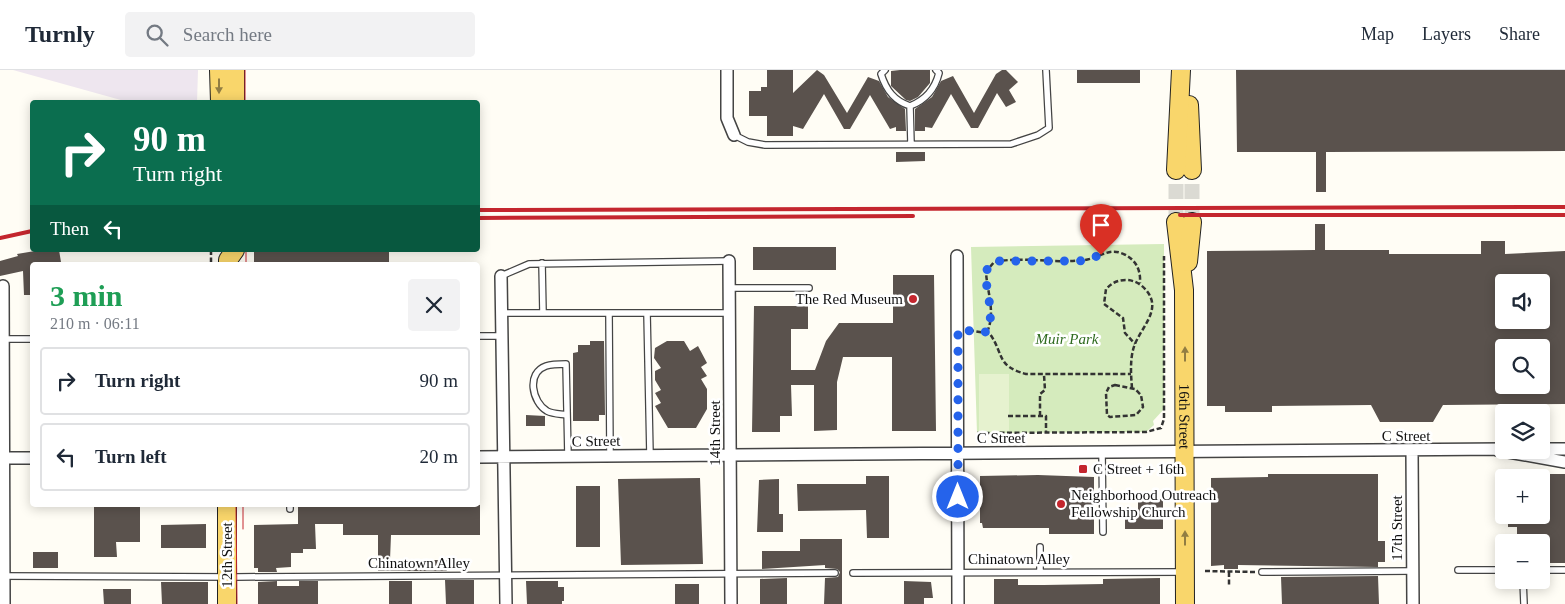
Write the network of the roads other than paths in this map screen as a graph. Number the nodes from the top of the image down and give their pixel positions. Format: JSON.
{"nodes":[{"id":1,"x":219,"y":70,"type":"edge"},
{"id":2,"x":234,"y":70,"type":"edge"},
{"id":3,"x":727,"y":70,"type":"edge"},
{"id":4,"x":885,"y":70,"type":"edge"},
{"id":5,"x":936,"y":70,"type":"edge"},
{"id":6,"x":1046,"y":70,"type":"edge"},
{"id":7,"x":1181,"y":70,"type":"edge"},
{"id":8,"x":1187,"y":70,"type":"edge"},
{"id":9,"x":220,"y":100,"type":"edge"},
{"id":10,"x":235,"y":100,"type":"edge"},
{"id":11,"x":910,"y":106,"type":"junction"},
{"id":12,"x":734,"y":135,"type":"joint"},
{"id":13,"x":911,"y":144,"type":"junction"},
{"id":14,"x":1184,"y":222,"type":"tunnel mouth"},
{"id":15,"x":957,"y":256,"type":"dead end"},
{"id":16,"x":729,"y":261,"type":"joint"},
{"id":17,"x":542,"y":263,"type":"junction"},
{"id":18,"x":501,"y":276,"type":"joint"},
{"id":19,"x":3,"y":286,"type":"dead end"},
{"id":20,"x":729,"y":288,"type":"junction"},
{"id":21,"x":809,"y":288,"type":"dead end"},
{"id":22,"x":502,"y":313,"type":"junction"},
{"id":23,"x":543,"y":313,"type":"junction"},
{"id":24,"x":609,"y":313,"type":"junction"},
{"id":25,"x":648,"y":313,"type":"junction"},
{"id":26,"x":730,"y":313,"type":"junction"},
{"id":27,"x":480,"y":336,"type":"edge"},
{"id":28,"x":502,"y":336,"type":"junction"},
{"id":29,"x":4,"y":339,"type":"junction"},
{"id":30,"x":30,"y":339,"type":"edge"},
{"id":31,"x":566,"y":415,"type":"junction"},
{"id":32,"x":1495,"y":449,"type":"edge"},
{"id":33,"x":1550,"y":449,"type":"edge"},
{"id":34,"x":1565,"y":449,"type":"edge"},
{"id":35,"x":1185,"y":451,"type":"junction"},
{"id":36,"x":1412,"y":451,"type":"junction"},
{"id":37,"x":1102,"y":452,"type":"junction"},
{"id":38,"x":958,"y":453,"type":"junction"},
{"id":39,"x":610,"y":455,"type":"junction"},
{"id":40,"x":650,"y":455,"type":"junction"},
{"id":41,"x":730,"y":455,"type":"junction"},
{"id":42,"x":504,"y":456,"type":"junction"},
{"id":43,"x":568,"y":456,"type":"junction"},
{"id":44,"x":480,"y":457,"type":"edge"},
{"id":45,"x":4,"y":458,"type":"junction"},
{"id":46,"x":30,"y":458,"type":"edge"},
{"id":47,"x":1550,"y":459,"type":"edge"},
{"id":48,"x":1565,"y":462,"type":"edge"},
{"id":49,"x":227,"y":507,"type":"edge"},
{"id":50,"x":1103,"y":532,"type":"dead end"},
{"id":51,"x":1040,"y":547,"type":"dead end"},
{"id":52,"x":1412,"y":570,"type":"junction"},
{"id":53,"x":1458,"y":570,"type":"dead end"},
{"id":54,"x":1495,"y":570,"type":"edge"},
{"id":55,"x":1550,"y":570,"type":"edge"},
{"id":56,"x":1565,"y":570,"type":"edge"},
{"id":57,"x":958,"y":572,"type":"junction"},
{"id":58,"x":1040,"y":572,"type":"junction"},
{"id":59,"x":1185,"y":572,"type":"junction"},
{"id":60,"x":1262,"y":572,"type":"road end"},
{"id":61,"x":731,"y":573,"type":"junction"},
{"id":62,"x":835,"y":573,"type":"dead end"},
{"id":63,"x":853,"y":573,"type":"dead end"},
{"id":64,"x":506,"y":575,"type":"junction"},
{"id":65,"x":2,"y":576,"type":"edge"},
{"id":66,"x":227,"y":577,"type":"junction"},
{"id":67,"x":1523,"y":589,"type":"edge"},
{"id":68,"x":4,"y":604,"type":"edge"},
{"id":69,"x":227,"y":604,"type":"edge"},
{"id":70,"x":506,"y":604,"type":"edge"},
{"id":71,"x":731,"y":604,"type":"edge"},
{"id":72,"x":958,"y":604,"type":"edge"},
{"id":73,"x":1185,"y":604,"type":"edge"},
{"id":74,"x":1413,"y":604,"type":"edge"},
{"id":75,"x":1524,"y":604,"type":"edge"}],
"edges":[{"from":1,"to":9,"type":"main road","one_way":true},
{"from":2,"to":10,"type":"main road"},
{"from":3,"to":12,"type":"street"},
{"from":4,"to":11,"type":"lane"},
{"from":5,"to":11,"type":"lane"},
{"from":6,"to":13,"type":"lane"},
{"from":7,"to":8,"type":"main road"},
{"from":11,"to":13,"type":"lane"},
{"from":12,"to":13,"type":"lane"},
{"from":35,"to":14,"type":"main road","name":"16th Street","one_way":true},
{"from":15,"to":38,"type":"street"},
{"from":16,"to":17,"type":"lane"},
{"from":16,"to":20,"type":"street","name":"14th Street"},
{"from":17,"to":18,"type":"lane"},
{"from":17,"to":23,"type":"lane"},
{"from":18,"to":22,"type":"street"},
{"from":19,"to":29,"type":"street"},
{"from":20,"to":21,"type":"lane"},
{"from":20,"to":26,"type":"street","name":"14th Street"},
{"from":22,"to":23,"type":"lane"},
{"from":22,"to":28,"type":"street"},
{"from":23,"to":24,"type":"lane"},
{"from":24,"to":25,"type":"lane"},
{"from":24,"to":39,"type":"lane"},
{"from":25,"to":26,"type":"lane"},
{"from":25,"to":40,"type":"lane"},
{"from":26,"to":41,"type":"street","name":"14th Street"},
{"from":27,"to":28,"type":"lane"},
{"from":28,"to":42,"type":"street"},
{"from":29,"to":30,"type":"lane"},
{"from":29,"to":45,"type":"street"},
{"from":31,"to":31,"type":"lane"},
{"from":31,"to":43,"type":"lane"},
{"from":32,"to":36,"type":"street","name":"C Street"},
{"from":33,"to":34,"type":"street"},
{"from":35,"to":36,"type":"street","name":"C Street"},
{"from":35,"to":37,"type":"street","name":"C Street"},
{"from":59,"to":35,"type":"main road","name":"16th Street","one_way":true},
{"from":36,"to":52,"type":"street","name":"17th Street"},
{"from":37,"to":38,"type":"street","name":"C Street"},
{"from":37,"to":50,"type":"lane"},
{"from":38,"to":41,"type":"street","name":"C Street"},
{"from":38,"to":57,"type":"street"},
{"from":39,"to":40,"type":"street","name":"C Street"},
{"from":39,"to":43,"type":"street","name":"C Street"},
{"from":40,"to":41,"type":"street","name":"C Street"},
{"from":41,"to":61,"type":"street","name":"14th Street"},
{"from":42,"to":43,"type":"street","name":"C Street"},
{"from":42,"to":44,"type":"street","name":"C Street"},
{"from":42,"to":64,"type":"street"},
{"from":45,"to":46,"type":"street"},
{"from":45,"to":65,"type":"street"},
{"from":47,"to":48,"type":"street","name":"C Street"},
{"from":49,"to":66,"type":"main road","name":"12th Street"},
{"from":51,"to":58,"type":"lane"},
{"from":52,"to":60,"type":"lane"},
{"from":52,"to":74,"type":"street","name":"17th Street"},
{"from":53,"to":54,"type":"lane"},
{"from":55,"to":56,"type":"lane"},
{"from":57,"to":58,"type":"lane","name":"Chinatown Alley"},
{"from":57,"to":63,"type":"lane","name":"Chinatown Alley"},
{"from":57,"to":72,"type":"street"},
{"from":58,"to":59,"type":"lane","name":"Chinatown Alley"},
{"from":59,"to":73,"type":"main road","name":"16th Street"},
{"from":61,"to":62,"type":"lane","name":"Chinatown Alley"},
{"from":61,"to":64,"type":"lane","name":"Chinatown Alley"},
{"from":61,"to":71,"type":"street","name":"14th Street"},
{"from":64,"to":66,"type":"lane","name":"Chinatown Alley"},
{"from":64,"to":70,"type":"street"},
{"from":65,"to":66,"type":"lane","name":"Chinatown Alley"},
{"from":65,"to":68,"type":"street"},
{"from":66,"to":69,"type":"main road","name":"12th Street"},
{"from":67,"to":75,"type":"lane"}]}
